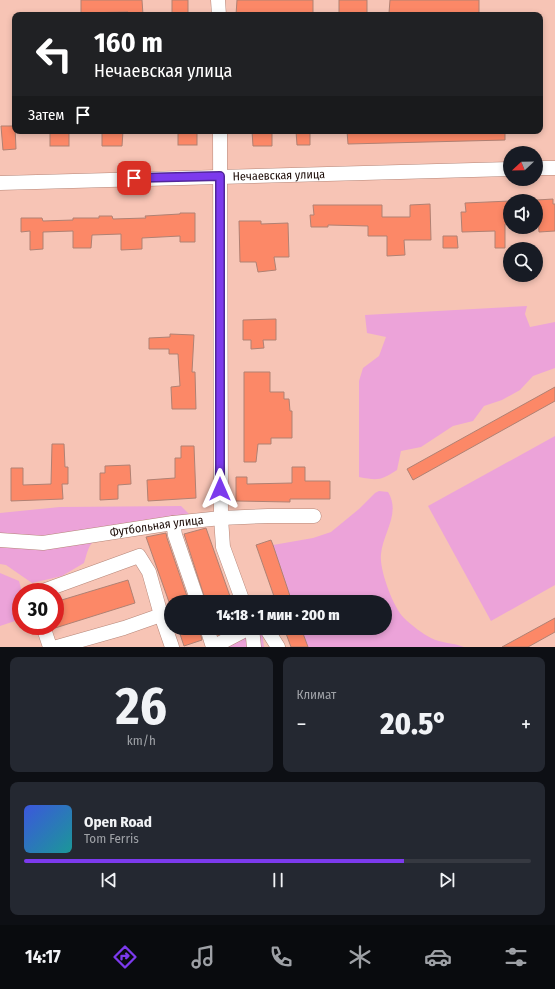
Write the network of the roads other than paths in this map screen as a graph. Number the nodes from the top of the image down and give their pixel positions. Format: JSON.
{"nodes":[{"id":1,"x":218,"y":0,"type":"edge"},
{"id":2,"x":219,"y":12,"type":"edge"},
{"id":3,"x":220,"y":134,"type":"edge"},
{"id":4,"x":543,"y":168,"type":"edge"},
{"id":5,"x":555,"y":168,"type":"edge"},
{"id":6,"x":503,"y":169,"type":"edge"},
{"id":7,"x":220,"y":176,"type":"junction"},
{"id":8,"x":0,"y":182,"type":"edge"},
{"id":9,"x":314,"y":516,"type":"dead end"},
{"id":10,"x":220,"y":518,"type":"junction"},
{"id":11,"x":173,"y":523,"type":"junction"},
{"id":12,"x":0,"y":540,"type":"edge"},
{"id":13,"x":64,"y":583,"type":"edge"},
{"id":14,"x":196,"y":595,"type":"edge"},
{"id":15,"x":240,"y":595,"type":"edge"},
{"id":16,"x":161,"y":615,"type":"junction"},
{"id":17,"x":46,"y":635,"type":"edge"},
{"id":18,"x":209,"y":635,"type":"edge"},
{"id":19,"x":236,"y":635,"type":"edge"},
{"id":20,"x":251,"y":635,"type":"edge"},
{"id":21,"x":270,"y":635,"type":"edge"},
{"id":22,"x":50,"y":647,"type":"edge"},
{"id":23,"x":57,"y":647,"type":"edge"},
{"id":24,"x":172,"y":647,"type":"edge"},
{"id":25,"x":254,"y":647,"type":"edge"},
{"id":26,"x":278,"y":647,"type":"edge"}],
"edges":[{"from":1,"to":2,"type":"street"},
{"from":3,"to":7,"type":"street"},
{"from":4,"to":5,"type":"street"},
{"from":6,"to":7,"type":"street","name":"Нечаевская улица"},
{"from":7,"to":8,"type":"street","name":"Нечаевская улица"},
{"from":7,"to":10,"type":"street"},
{"from":9,"to":10,"type":"street","name":"Футбольная улица"},
{"from":10,"to":11,"type":"street","name":"Футбольная улица"},
{"from":10,"to":15,"type":"street"},
{"from":11,"to":12,"type":"street","name":"Футбольная улица"},
{"from":11,"to":14,"type":"street"},
{"from":13,"to":16,"type":"street"},
{"from":16,"to":23,"type":"street"},
{"from":16,"to":24,"type":"street"},
{"from":17,"to":22,"type":"street"},
{"from":18,"to":19,"type":"street"},
{"from":20,"to":25,"type":"street"},
{"from":21,"to":26,"type":"street"}]}
